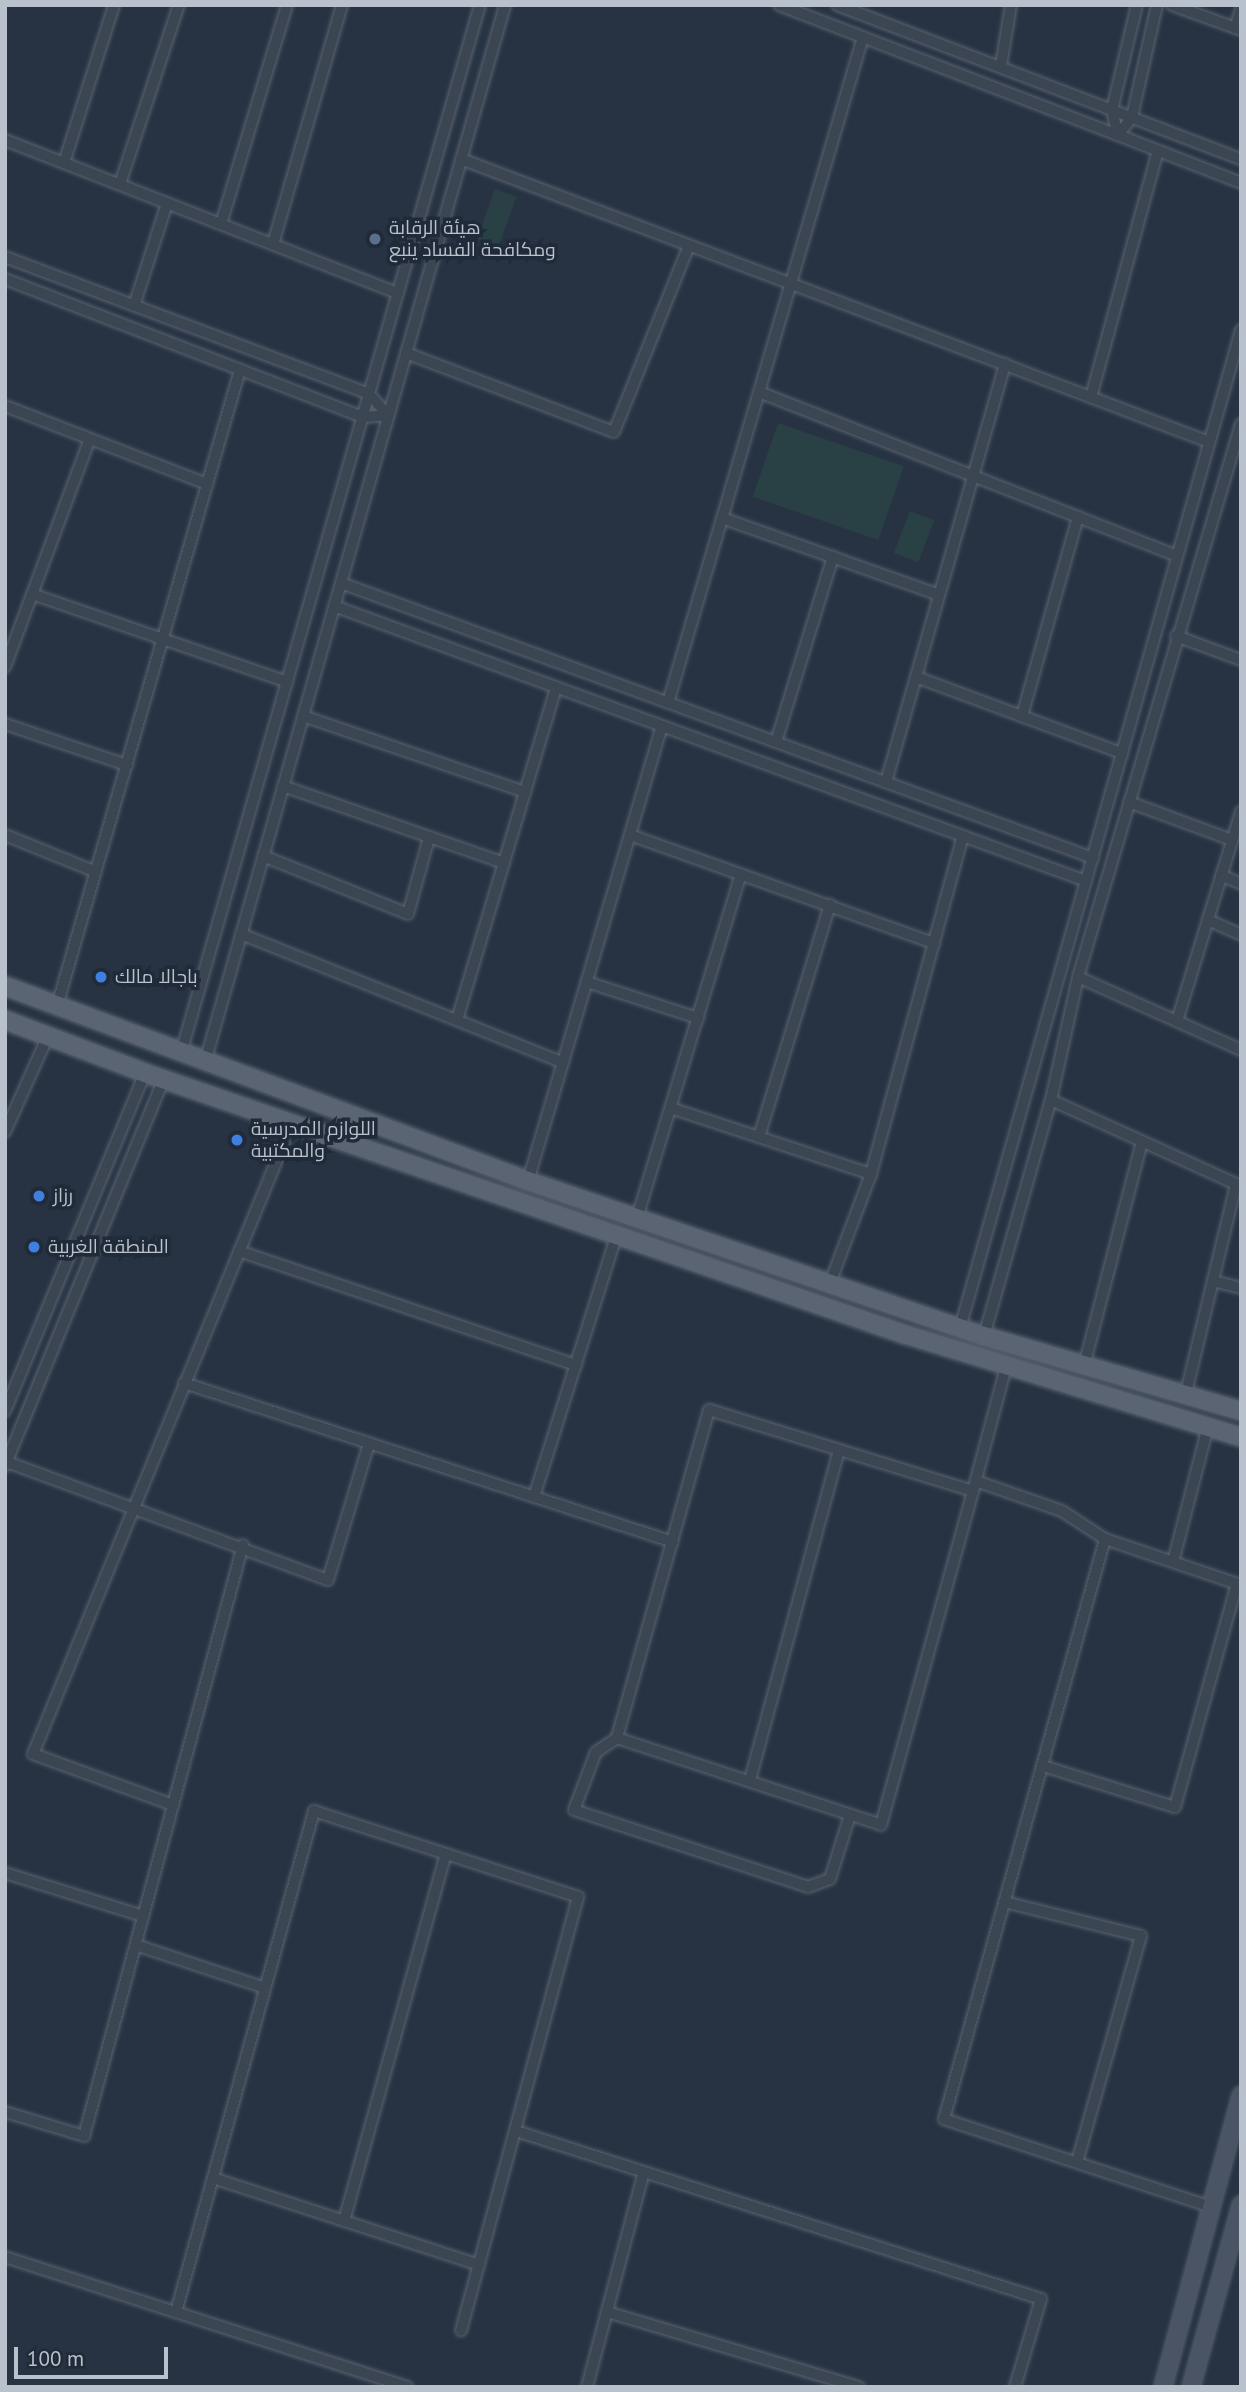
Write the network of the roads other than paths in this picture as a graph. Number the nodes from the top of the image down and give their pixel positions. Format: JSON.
{"nodes":[{"id":1,"x":114,"y":5,"type":"edge"},
{"id":2,"x":179,"y":5,"type":"edge"},
{"id":3,"x":287,"y":5,"type":"edge"},
{"id":4,"x":342,"y":5,"type":"edge"},
{"id":5,"x":505,"y":5,"type":"edge"},
{"id":6,"x":779,"y":5,"type":"edge"},
{"id":7,"x":837,"y":5,"type":"edge"},
{"id":8,"x":1011,"y":5,"type":"edge"},
{"id":9,"x":1137,"y":5,"type":"edge"},
{"id":10,"x":1157,"y":5,"type":"edge"},
{"id":11,"x":1172,"y":5,"type":"edge"},
{"id":12,"x":479,"y":6,"type":"edge"},
{"id":13,"x":1241,"y":9,"type":"edge"},
{"id":14,"x":1238,"y":29,"type":"edge"},
{"id":15,"x":863,"y":37,"type":"junction"},
{"id":16,"x":1001,"y":66,"type":"junction"},
{"id":17,"x":1112,"y":110,"type":"junction"},
{"id":18,"x":1132,"y":117,"type":"junction"},
{"id":19,"x":1118,"y":135,"type":"junction"},
{"id":20,"x":5,"y":140,"type":"edge"},
{"id":21,"x":1158,"y":151,"type":"junction"},
{"id":22,"x":461,"y":159,"type":"junction"},
{"id":23,"x":1241,"y":159,"type":"edge"},
{"id":24,"x":64,"y":163,"type":"junction"},
{"id":25,"x":1241,"y":183,"type":"edge"},
{"id":26,"x":120,"y":184,"type":"junction"},
{"id":27,"x":167,"y":203,"type":"junction"},
{"id":28,"x":221,"y":224,"type":"junction"},
{"id":29,"x":273,"y":244,"type":"junction"},
{"id":30,"x":689,"y":245,"type":"junction"},
{"id":31,"x":5,"y":257,"type":"edge"},
{"id":32,"x":5,"y":279,"type":"edge"},
{"id":33,"x":791,"y":284,"type":"junction"},
{"id":34,"x":398,"y":293,"type":"junction"},
{"id":35,"x":134,"y":306,"type":"junction"},
{"id":36,"x":1241,"y":330,"type":"edge"},
{"id":37,"x":406,"y":354,"type":"junction"},
{"id":38,"x":1005,"y":365,"type":"junction"},
{"id":39,"x":240,"y":370,"type":"junction"},
{"id":40,"x":759,"y":392,"type":"junction"},
{"id":41,"x":369,"y":394,"type":"junction"},
{"id":42,"x":1091,"y":397,"type":"junction"},
{"id":43,"x":5,"y":406,"type":"edge"},
{"id":44,"x":388,"y":415,"type":"junction"},
{"id":45,"x":362,"y":417,"type":"junction"},
{"id":46,"x":1241,"y":424,"type":"edge"},
{"id":47,"x":90,"y":439,"type":"junction"},
{"id":48,"x":1209,"y":442,"type":"junction"},
{"id":49,"x":973,"y":476,"type":"junction"},
{"id":50,"x":207,"y":484,"type":"junction"},
{"id":51,"x":1078,"y":517,"type":"junction"},
{"id":52,"x":722,"y":518,"type":"junction"},
{"id":53,"x":1177,"y":556,"type":"junction"},
{"id":54,"x":833,"y":557,"type":"junction"},
{"id":55,"x":341,"y":583,"type":"junction"},
{"id":56,"x":32,"y":594,"type":"junction"},
{"id":57,"x":939,"y":595,"type":"junction"},
{"id":58,"x":334,"y":606,"type":"junction"},
{"id":59,"x":1175,"y":636,"type":"junction"},
{"id":60,"x":162,"y":640,"type":"junction"},
{"id":61,"x":1241,"y":660,"type":"edge"},
{"id":62,"x":5,"y":667,"type":"edge"},
{"id":63,"x":916,"y":677,"type":"junction"},
{"id":64,"x":287,"y":682,"type":"junction"},
{"id":65,"x":556,"y":687,"type":"junction"},
{"id":66,"x":668,"y":703,"type":"junction"},
{"id":67,"x":303,"y":716,"type":"junction"},
{"id":68,"x":1022,"y":716,"type":"junction"},
{"id":69,"x":5,"y":724,"type":"edge"},
{"id":70,"x":662,"y":726,"type":"junction"},
{"id":71,"x":776,"y":742,"type":"junction"},
{"id":72,"x":1122,"y":752,"type":"junction"},
{"id":73,"x":835,"y":764,"type":"junction"},
{"id":74,"x":127,"y":765,"type":"junction"},
{"id":75,"x":886,"y":782,"type":"junction"},
{"id":76,"x":283,"y":786,"type":"junction"},
{"id":77,"x":826,"y":786,"type":"junction"},
{"id":78,"x":525,"y":792,"type":"junction"},
{"id":79,"x":1129,"y":802,"type":"junction"},
{"id":80,"x":1241,"y":812,"type":"edge"},
{"id":81,"x":5,"y":835,"type":"edge"},
{"id":82,"x":630,"y":835,"type":"junction"},
{"id":83,"x":962,"y":836,"type":"junction"},
{"id":84,"x":429,"y":838,"type":"junction"},
{"id":85,"x":1232,"y":839,"type":"junction"},
{"id":86,"x":263,"y":856,"type":"junction"},
{"id":87,"x":1093,"y":858,"type":"junction"},
{"id":88,"x":504,"y":863,"type":"junction"},
{"id":89,"x":96,"y":872,"type":"junction"},
{"id":90,"x":741,"y":874,"type":"junction"},
{"id":91,"x":1222,"y":875,"type":"junction"},
{"id":92,"x":1086,"y":881,"type":"junction"},
{"id":93,"x":1241,"y":884,"type":"edge"},
{"id":94,"x":830,"y":905,"type":"junction"},
{"id":95,"x":1208,"y":920,"type":"junction"},
{"id":96,"x":241,"y":934,"type":"junction"},
{"id":97,"x":1241,"y":935,"type":"edge"},
{"id":98,"x":934,"y":943,"type":"junction"},
{"id":99,"x":1078,"y":977,"type":"junction"},
{"id":100,"x":587,"y":982,"type":"junction"},
{"id":101,"x":5,"y":986,"type":"edge"},
{"id":102,"x":57,"y":1006,"type":"junction"},
{"id":103,"x":698,"y":1018,"type":"junction"},
{"id":104,"x":5,"y":1020,"type":"edge"},
{"id":105,"x":457,"y":1020,"type":"junction"},
{"id":106,"x":1177,"y":1021,"type":"junction"},
{"id":107,"x":47,"y":1036,"type":"junction"},
{"id":108,"x":1241,"y":1050,"type":"edge"},
{"id":109,"x":181,"y":1053,"type":"junction"},
{"id":110,"x":205,"y":1062,"type":"junction"},
{"id":111,"x":563,"y":1063,"type":"junction"},
{"id":112,"x":145,"y":1073,"type":"junction"},
{"id":113,"x":163,"y":1080,"type":"junction"},
{"id":114,"x":1051,"y":1100,"type":"junction"},
{"id":115,"x":671,"y":1108,"type":"junction"},
{"id":116,"x":292,"y":1123,"type":"junction"},
{"id":117,"x":5,"y":1132,"type":"edge"},
{"id":118,"x":759,"y":1137,"type":"junction"},
{"id":119,"x":1142,"y":1142,"type":"junction"},
{"id":120,"x":871,"y":1174,"type":"junction"},
{"id":121,"x":528,"y":1181,"type":"junction"},
{"id":122,"x":1239,"y":1185,"type":"edge"},
{"id":123,"x":637,"y":1218,"type":"junction"},
{"id":124,"x":617,"y":1237,"type":"junction"},
{"id":125,"x":239,"y":1251,"type":"junction"},
{"id":126,"x":1213,"y":1281,"type":"junction"},
{"id":127,"x":830,"y":1283,"type":"junction"},
{"id":128,"x":1241,"y":1288,"type":"edge"},
{"id":129,"x":960,"y":1328,"type":"junction"},
{"id":130,"x":984,"y":1336,"type":"junction"},
{"id":131,"x":576,"y":1365,"type":"junction"},
{"id":132,"x":1084,"y":1366,"type":"junction"},
{"id":133,"x":1006,"y":1367,"type":"junction"},
{"id":134,"x":184,"y":1383,"type":"junction"},
{"id":135,"x":1185,"y":1397,"type":"junction"},
{"id":136,"x":5,"y":1411,"type":"edge"},
{"id":137,"x":1241,"y":1411,"type":"edge"},
{"id":138,"x":1208,"y":1427,"type":"junction"},
{"id":139,"x":1241,"y":1437,"type":"edge"},
{"id":140,"x":369,"y":1443,"type":"junction"},
{"id":141,"x":839,"y":1450,"type":"junction"},
{"id":142,"x":6,"y":1464,"type":"edge"},
{"id":143,"x":975,"y":1486,"type":"junction"},
{"id":144,"x":534,"y":1497,"type":"junction"},
{"id":145,"x":134,"y":1505,"type":"junction"},
{"id":146,"x":1105,"y":1539,"type":"junction"},
{"id":147,"x":673,"y":1542,"type":"junction"},
{"id":148,"x":243,"y":1545,"type":"junction"},
{"id":149,"x":1173,"y":1562,"type":"junction"},
{"id":150,"x":1239,"y":1584,"type":"edge"},
{"id":151,"x":617,"y":1738,"type":"junction"},
{"id":152,"x":1043,"y":1766,"type":"junction"},
{"id":153,"x":750,"y":1780,"type":"junction"},
{"id":154,"x":173,"y":1805,"type":"junction"},
{"id":155,"x":850,"y":1815,"type":"junction"},
{"id":156,"x":446,"y":1854,"type":"junction"},
{"id":157,"x":5,"y":1873,"type":"edge"},
{"id":158,"x":1005,"y":1902,"type":"junction"},
{"id":159,"x":143,"y":1916,"type":"junction"},
{"id":160,"x":136,"y":1945,"type":"junction"},
{"id":161,"x":265,"y":1988,"type":"junction"},
{"id":162,"x":1241,"y":2095,"type":"edge"},
{"id":163,"x":5,"y":2112,"type":"edge"},
{"id":164,"x":516,"y":2131,"type":"junction"},
{"id":165,"x":1077,"y":2162,"type":"junction"},
{"id":166,"x":645,"y":2172,"type":"junction"},
{"id":167,"x":213,"y":2178,"type":"junction"},
{"id":168,"x":1241,"y":2205,"type":"edge"},
{"id":169,"x":1212,"y":2207,"type":"junction"},
{"id":170,"x":344,"y":2221,"type":"junction"},
{"id":171,"x":5,"y":2257,"type":"edge"},
{"id":172,"x":479,"y":2265,"type":"junction"},
{"id":173,"x":176,"y":2312,"type":"junction"},
{"id":174,"x":607,"y":2312,"type":"junction"},
{"id":175,"x":461,"y":2331,"type":"dead end"},
{"id":176,"x":408,"y":2387,"type":"edge"},
{"id":177,"x":587,"y":2387,"type":"edge"},
{"id":178,"x":859,"y":2387,"type":"edge"},
{"id":179,"x":1016,"y":2387,"type":"edge"},
{"id":180,"x":1163,"y":2387,"type":"edge"},
{"id":181,"x":1191,"y":2387,"type":"edge"}],
"edges":[{"from":1,"to":24,"type":"street"},
{"from":2,"to":26,"type":"street"},
{"from":3,"to":28,"type":"street"},
{"from":4,"to":29,"type":"street"},
{"from":5,"to":22,"type":"street"},
{"from":6,"to":15,"type":"street"},
{"from":7,"to":16,"type":"street"},
{"from":8,"to":16,"type":"street"},
{"from":9,"to":17,"type":"street"},
{"from":10,"to":18,"type":"street"},
{"from":11,"to":14,"type":"street"},
{"from":12,"to":34,"type":"street"},
{"from":13,"to":14,"type":"street"},
{"from":15,"to":19,"type":"street"},
{"from":15,"to":33,"type":"street"},
{"from":16,"to":17,"type":"street"},
{"from":17,"to":18,"type":"street"},
{"from":17,"to":19,"type":"street"},
{"from":18,"to":19,"type":"street"},
{"from":18,"to":23,"type":"street"},
{"from":19,"to":21,"type":"street"},
{"from":20,"to":24,"type":"street"},
{"from":21,"to":25,"type":"street"},
{"from":21,"to":42,"type":"street"},
{"from":22,"to":30,"type":"street"},
{"from":22,"to":37,"type":"street"},
{"from":24,"to":26,"type":"street"},
{"from":26,"to":27,"type":"street"},
{"from":27,"to":28,"type":"street"},
{"from":27,"to":35,"type":"street"},
{"from":28,"to":29,"type":"street"},
{"from":29,"to":34,"type":"street"},
{"from":30,"to":33,"type":"street"},
{"from":30,"to":37,"type":"street"},
{"from":31,"to":35,"type":"street"},
{"from":32,"to":39,"type":"street"},
{"from":33,"to":38,"type":"street"},
{"from":33,"to":40,"type":"street"},
{"from":34,"to":41,"type":"street"},
{"from":35,"to":41,"type":"street"},
{"from":36,"to":48,"type":"street"},
{"from":37,"to":44,"type":"street"},
{"from":38,"to":42,"type":"street"},
{"from":38,"to":49,"type":"street"},
{"from":39,"to":45,"type":"street"},
{"from":39,"to":50,"type":"street"},
{"from":40,"to":49,"type":"street"},
{"from":40,"to":52,"type":"street"},
{"from":41,"to":44,"type":"street"},
{"from":41,"to":45,"type":"street"},
{"from":42,"to":48,"type":"street"},
{"from":43,"to":47,"type":"street"},
{"from":44,"to":45,"type":"street"},
{"from":44,"to":55,"type":"street"},
{"from":45,"to":64,"type":"street"},
{"from":46,"to":59,"type":"street"},
{"from":47,"to":50,"type":"street"},
{"from":47,"to":56,"type":"street"},
{"from":48,"to":53,"type":"street"},
{"from":49,"to":51,"type":"street"},
{"from":49,"to":57,"type":"street"},
{"from":50,"to":60,"type":"street"},
{"from":51,"to":53,"type":"street"},
{"from":51,"to":68,"type":"street"},
{"from":52,"to":54,"type":"street"},
{"from":52,"to":66,"type":"street"},
{"from":53,"to":72,"type":"street"},
{"from":54,"to":57,"type":"street"},
{"from":54,"to":71,"type":"street"},
{"from":55,"to":58,"type":"street"},
{"from":55,"to":66,"type":"street"},
{"from":56,"to":60,"type":"street"},
{"from":56,"to":62,"type":"street"},
{"from":57,"to":63,"type":"street"},
{"from":58,"to":65,"type":"street"},
{"from":58,"to":67,"type":"street"},
{"from":59,"to":61,"type":"street"},
{"from":59,"to":79,"type":"street"},
{"from":60,"to":64,"type":"street"},
{"from":60,"to":74,"type":"street"},
{"from":63,"to":68,"type":"street"},
{"from":63,"to":75,"type":"street"},
{"from":64,"to":109,"type":"street"},
{"from":65,"to":70,"type":"street"},
{"from":65,"to":78,"type":"street"},
{"from":66,"to":71,"type":"street"},
{"from":67,"to":76,"type":"street"},
{"from":67,"to":78,"type":"street"},
{"from":68,"to":72,"type":"street"},
{"from":69,"to":74,"type":"street"},
{"from":70,"to":77,"type":"street"},
{"from":70,"to":82,"type":"street"},
{"from":71,"to":73,"type":"street"},
{"from":72,"to":87,"type":"street"},
{"from":73,"to":75,"type":"street"},
{"from":73,"to":77,"type":"street"},
{"from":74,"to":89,"type":"street"},
{"from":75,"to":87,"type":"street"},
{"from":76,"to":84,"type":"street"},
{"from":76,"to":86,"type":"street"},
{"from":77,"to":83,"type":"street"},
{"from":78,"to":88,"type":"street"},
{"from":79,"to":85,"type":"street"},
{"from":79,"to":99,"type":"street"},
{"from":80,"to":85,"type":"street"},
{"from":81,"to":89,"type":"street"},
{"from":82,"to":90,"type":"street"},
{"from":82,"to":100,"type":"street"},
{"from":83,"to":92,"type":"street"},
{"from":83,"to":98,"type":"street"},
{"from":84,"to":86,"type":"street"},
{"from":84,"to":88,"type":"street"},
{"from":85,"to":91,"type":"street"},
{"from":86,"to":96,"type":"street"},
{"from":87,"to":92,"type":"street"},
{"from":88,"to":105,"type":"street"},
{"from":89,"to":102,"type":"street"},
{"from":90,"to":94,"type":"street"},
{"from":90,"to":103,"type":"street"},
{"from":91,"to":93,"type":"street"},
{"from":91,"to":95,"type":"street"},
{"from":92,"to":129,"type":"street"},
{"from":94,"to":98,"type":"street"},
{"from":94,"to":118,"type":"street"},
{"from":95,"to":97,"type":"street"},
{"from":95,"to":106,"type":"street"},
{"from":96,"to":105,"type":"street"},
{"from":96,"to":110,"type":"street"},
{"from":98,"to":120,"type":"street"},
{"from":99,"to":106,"type":"street"},
{"from":99,"to":114,"type":"street"},
{"from":100,"to":103,"type":"street"},
{"from":100,"to":111,"type":"street"},
{"from":101,"to":102,"type":"main road"},
{"from":102,"to":109,"type":"main road"},
{"from":103,"to":115,"type":"street"},
{"from":104,"to":107,"type":"main road"},
{"from":105,"to":111,"type":"street"},
{"from":106,"to":108,"type":"street"},
{"from":107,"to":112,"type":"main road"},
{"from":107,"to":117,"type":"street"},
{"from":109,"to":110,"type":"main road"},
{"from":110,"to":121,"type":"main road"},
{"from":111,"to":121,"type":"street"},
{"from":112,"to":113,"type":"main road"},
{"from":112,"to":136,"type":"street"},
{"from":113,"to":116,"type":"main road"},
{"from":113,"to":142,"type":"street"},
{"from":114,"to":119,"type":"street"},
{"from":114,"to":130,"type":"street"},
{"from":115,"to":118,"type":"street"},
{"from":115,"to":123,"type":"street"},
{"from":116,"to":124,"type":"main road"},
{"from":116,"to":125,"type":"street"},
{"from":118,"to":120,"type":"street"},
{"from":119,"to":122,"type":"street"},
{"from":119,"to":132,"type":"street"},
{"from":120,"to":127,"type":"street"},
{"from":121,"to":123,"type":"main road"},
{"from":122,"to":126,"type":"street"},
{"from":123,"to":127,"type":"main road"},
{"from":124,"to":131,"type":"street"},
{"from":124,"to":133,"type":"main road"},
{"from":125,"to":131,"type":"street"},
{"from":125,"to":134,"type":"street"},
{"from":126,"to":128,"type":"street"},
{"from":126,"to":135,"type":"street"},
{"from":127,"to":129,"type":"main road"},
{"from":129,"to":130,"type":"main road"},
{"from":130,"to":132,"type":"main road"},
{"from":131,"to":144,"type":"street"},
{"from":132,"to":135,"type":"main road"},
{"from":133,"to":138,"type":"main road"},
{"from":133,"to":143,"type":"street"},
{"from":134,"to":140,"type":"street"},
{"from":134,"to":145,"type":"street"},
{"from":135,"to":137,"type":"main road"},
{"from":138,"to":139,"type":"main road"},
{"from":138,"to":149,"type":"street"},
{"from":140,"to":144,"type":"street"},
{"from":140,"to":148,"type":"street"},
{"from":141,"to":143,"type":"street"},
{"from":141,"to":147,"type":"street"},
{"from":141,"to":153,"type":"street"},
{"from":142,"to":145,"type":"street"},
{"from":143,"to":146,"type":"street"},
{"from":143,"to":155,"type":"street"},
{"from":144,"to":147,"type":"street"},
{"from":145,"to":148,"type":"street"},
{"from":145,"to":154,"type":"street"},
{"from":146,"to":149,"type":"street"},
{"from":146,"to":152,"type":"street"},
{"from":147,"to":151,"type":"street"},
{"from":148,"to":154,"type":"street"},
{"from":149,"to":150,"type":"street"},
{"from":150,"to":152,"type":"street"},
{"from":151,"to":153,"type":"street"},
{"from":151,"to":155,"type":"street"},
{"from":152,"to":158,"type":"street"},
{"from":153,"to":155,"type":"street"},
{"from":154,"to":159,"type":"street"},
{"from":156,"to":161,"type":"street"},
{"from":156,"to":164,"type":"street"},
{"from":156,"to":170,"type":"street"},
{"from":157,"to":159,"type":"street"},
{"from":158,"to":165,"type":"street"},
{"from":158,"to":165,"type":"street"},
{"from":159,"to":160,"type":"street"},
{"from":160,"to":161,"type":"street"},
{"from":160,"to":163,"type":"street"},
{"from":161,"to":167,"type":"street"},
{"from":162,"to":169,"type":"main road"},
{"from":164,"to":166,"type":"street"},
{"from":164,"to":172,"type":"street"},
{"from":165,"to":169,"type":"street"},
{"from":166,"to":174,"type":"street"},
{"from":166,"to":179,"type":"street"},
{"from":167,"to":170,"type":"street"},
{"from":167,"to":173,"type":"street"},
{"from":168,"to":181,"type":"main road"},
{"from":169,"to":180,"type":"main road"},
{"from":170,"to":172,"type":"street"},
{"from":171,"to":173,"type":"street"},
{"from":172,"to":175,"type":"street"},
{"from":173,"to":176,"type":"street"},
{"from":174,"to":177,"type":"street"},
{"from":174,"to":178,"type":"street"}]}
